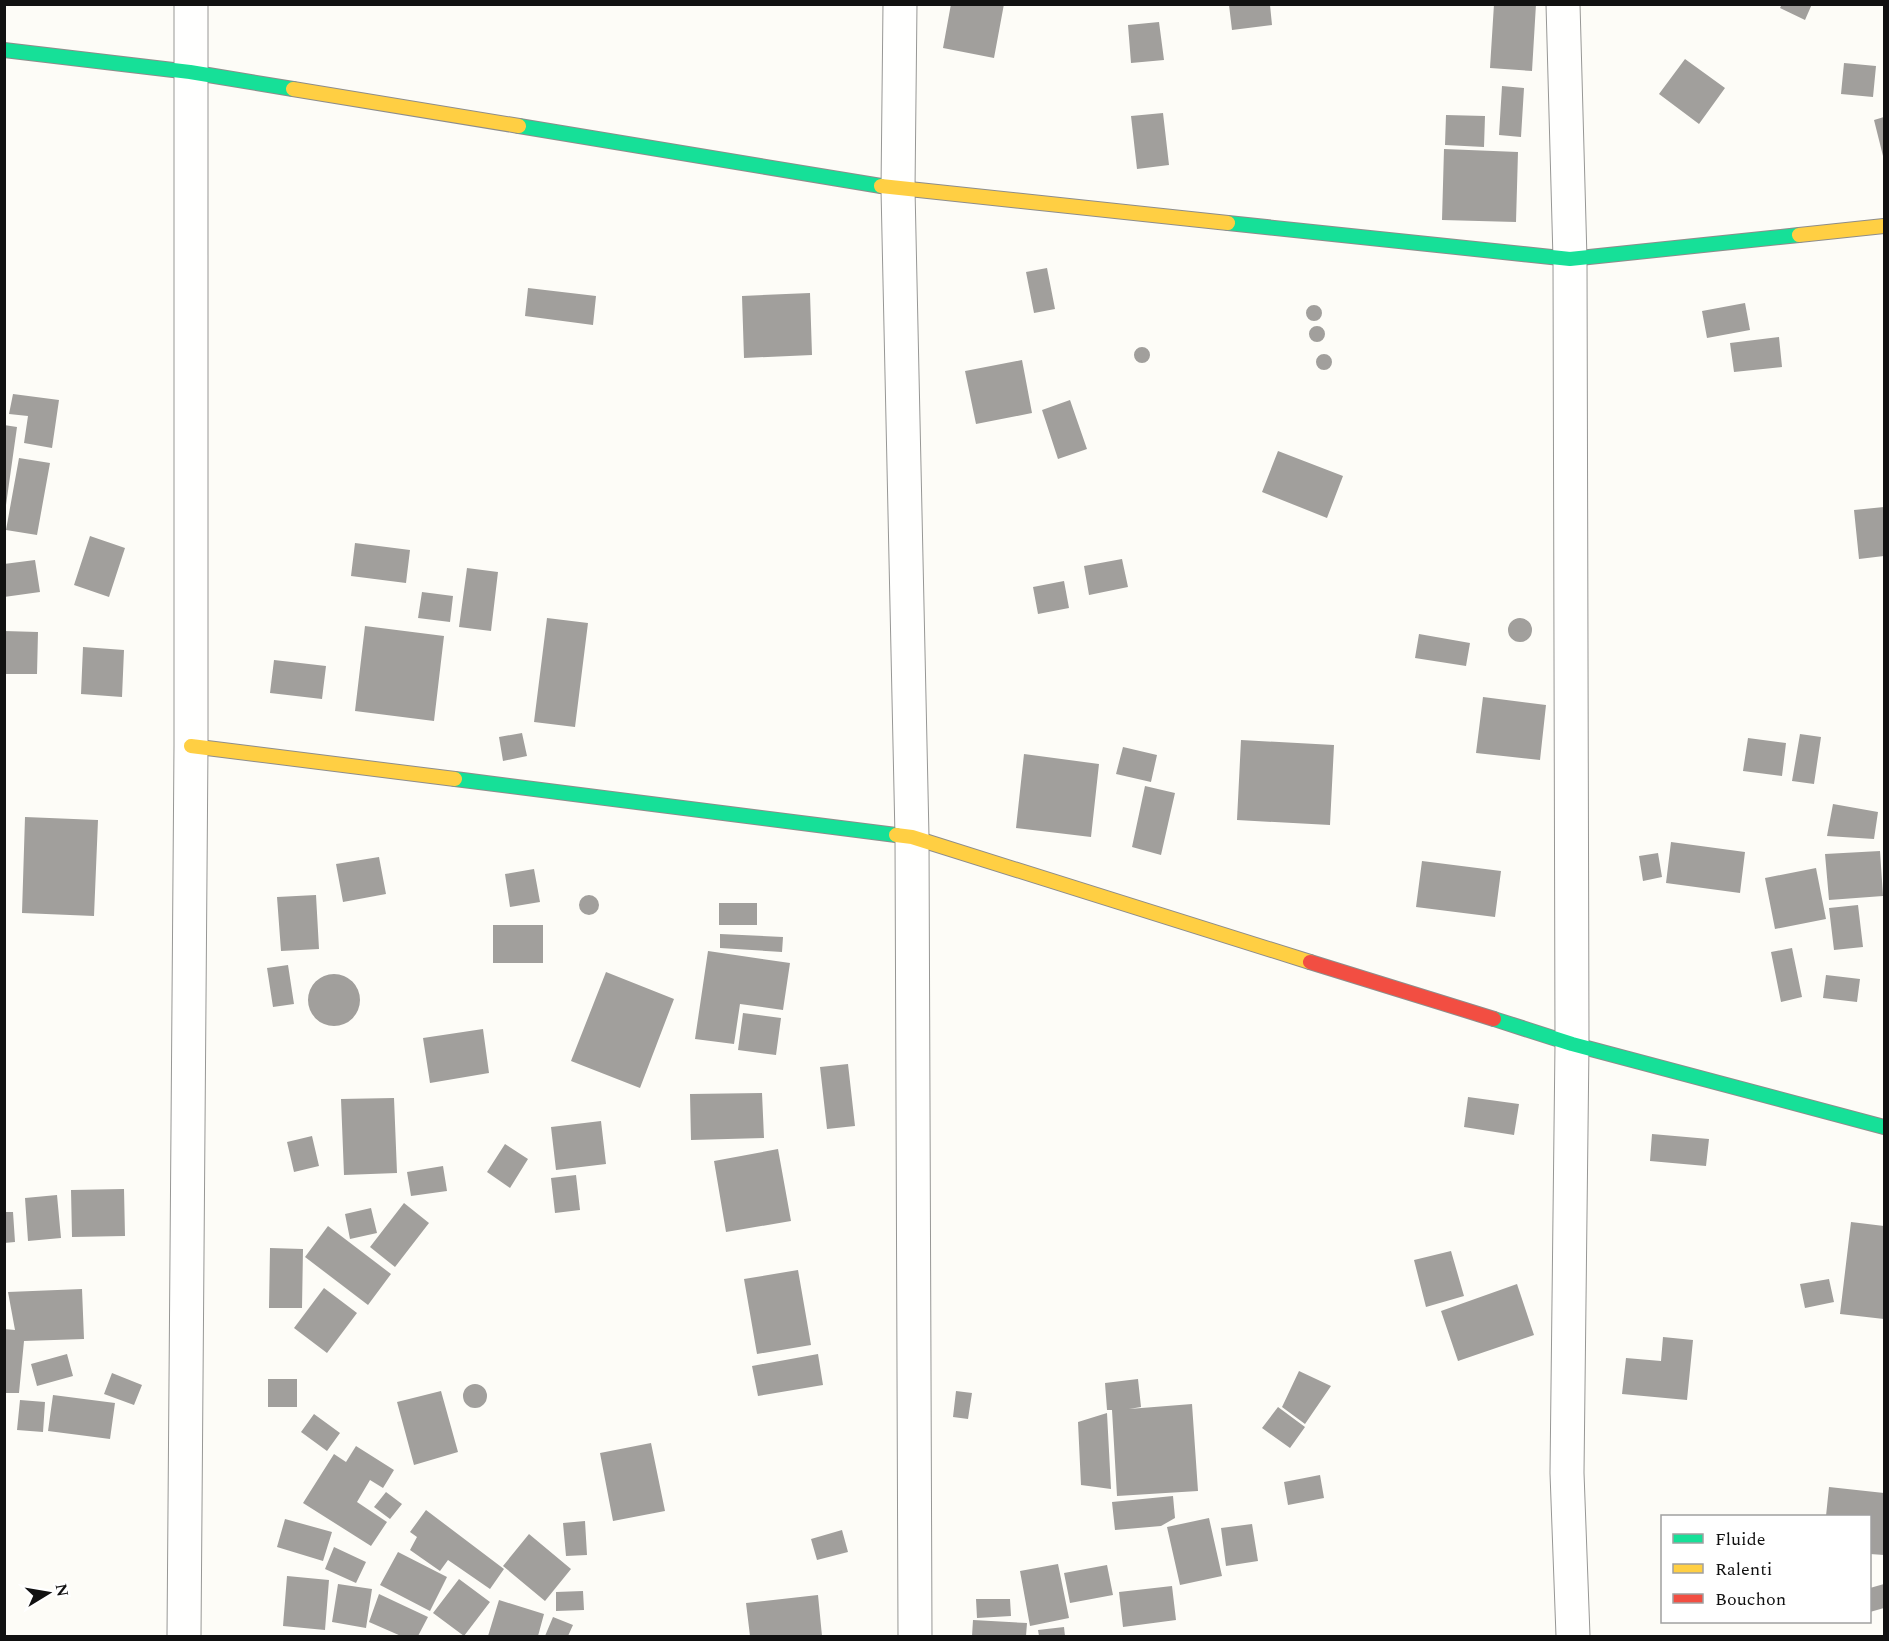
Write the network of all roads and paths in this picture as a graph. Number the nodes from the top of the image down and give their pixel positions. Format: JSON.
{"nodes":[{"id":1,"x":191,"y":4,"type":"edge"},
{"id":2,"x":900,"y":4,"type":"edge"},
{"id":3,"x":1563,"y":4,"type":"edge"},
{"id":4,"x":4,"y":50,"type":"edge"},
{"id":5,"x":190,"y":72,"type":"junction"},
{"id":6,"x":898,"y":189,"type":"junction"},
{"id":7,"x":1884,"y":226,"type":"edge"},
{"id":8,"x":1570,"y":259,"type":"junction"},
{"id":9,"x":191,"y":746,"type":"junction"},
{"id":10,"x":912,"y":837,"type":"junction"},
{"id":11,"x":1572,"y":1044,"type":"junction"},
{"id":12,"x":1884,"y":1127,"type":"edge"},
{"id":13,"x":184,"y":1636,"type":"edge"},
{"id":14,"x":915,"y":1636,"type":"edge"},
{"id":15,"x":1573,"y":1636,"type":"edge"}],
"edges":[{"from":1,"to":5,"type":"street"},
{"from":2,"to":6,"type":"street"},
{"from":3,"to":8,"type":"street"},
{"from":4,"to":5,"type":"street"},
{"from":5,"to":6,"type":"street"},
{"from":5,"to":9,"type":"street"},
{"from":6,"to":8,"type":"street"},
{"from":6,"to":10,"type":"street"},
{"from":7,"to":8,"type":"street"},
{"from":8,"to":11,"type":"street"},
{"from":9,"to":10,"type":"street"},
{"from":9,"to":13,"type":"street"},
{"from":10,"to":11,"type":"street"},
{"from":10,"to":14,"type":"street"},
{"from":11,"to":12,"type":"street"},
{"from":11,"to":15,"type":"street"}]}
